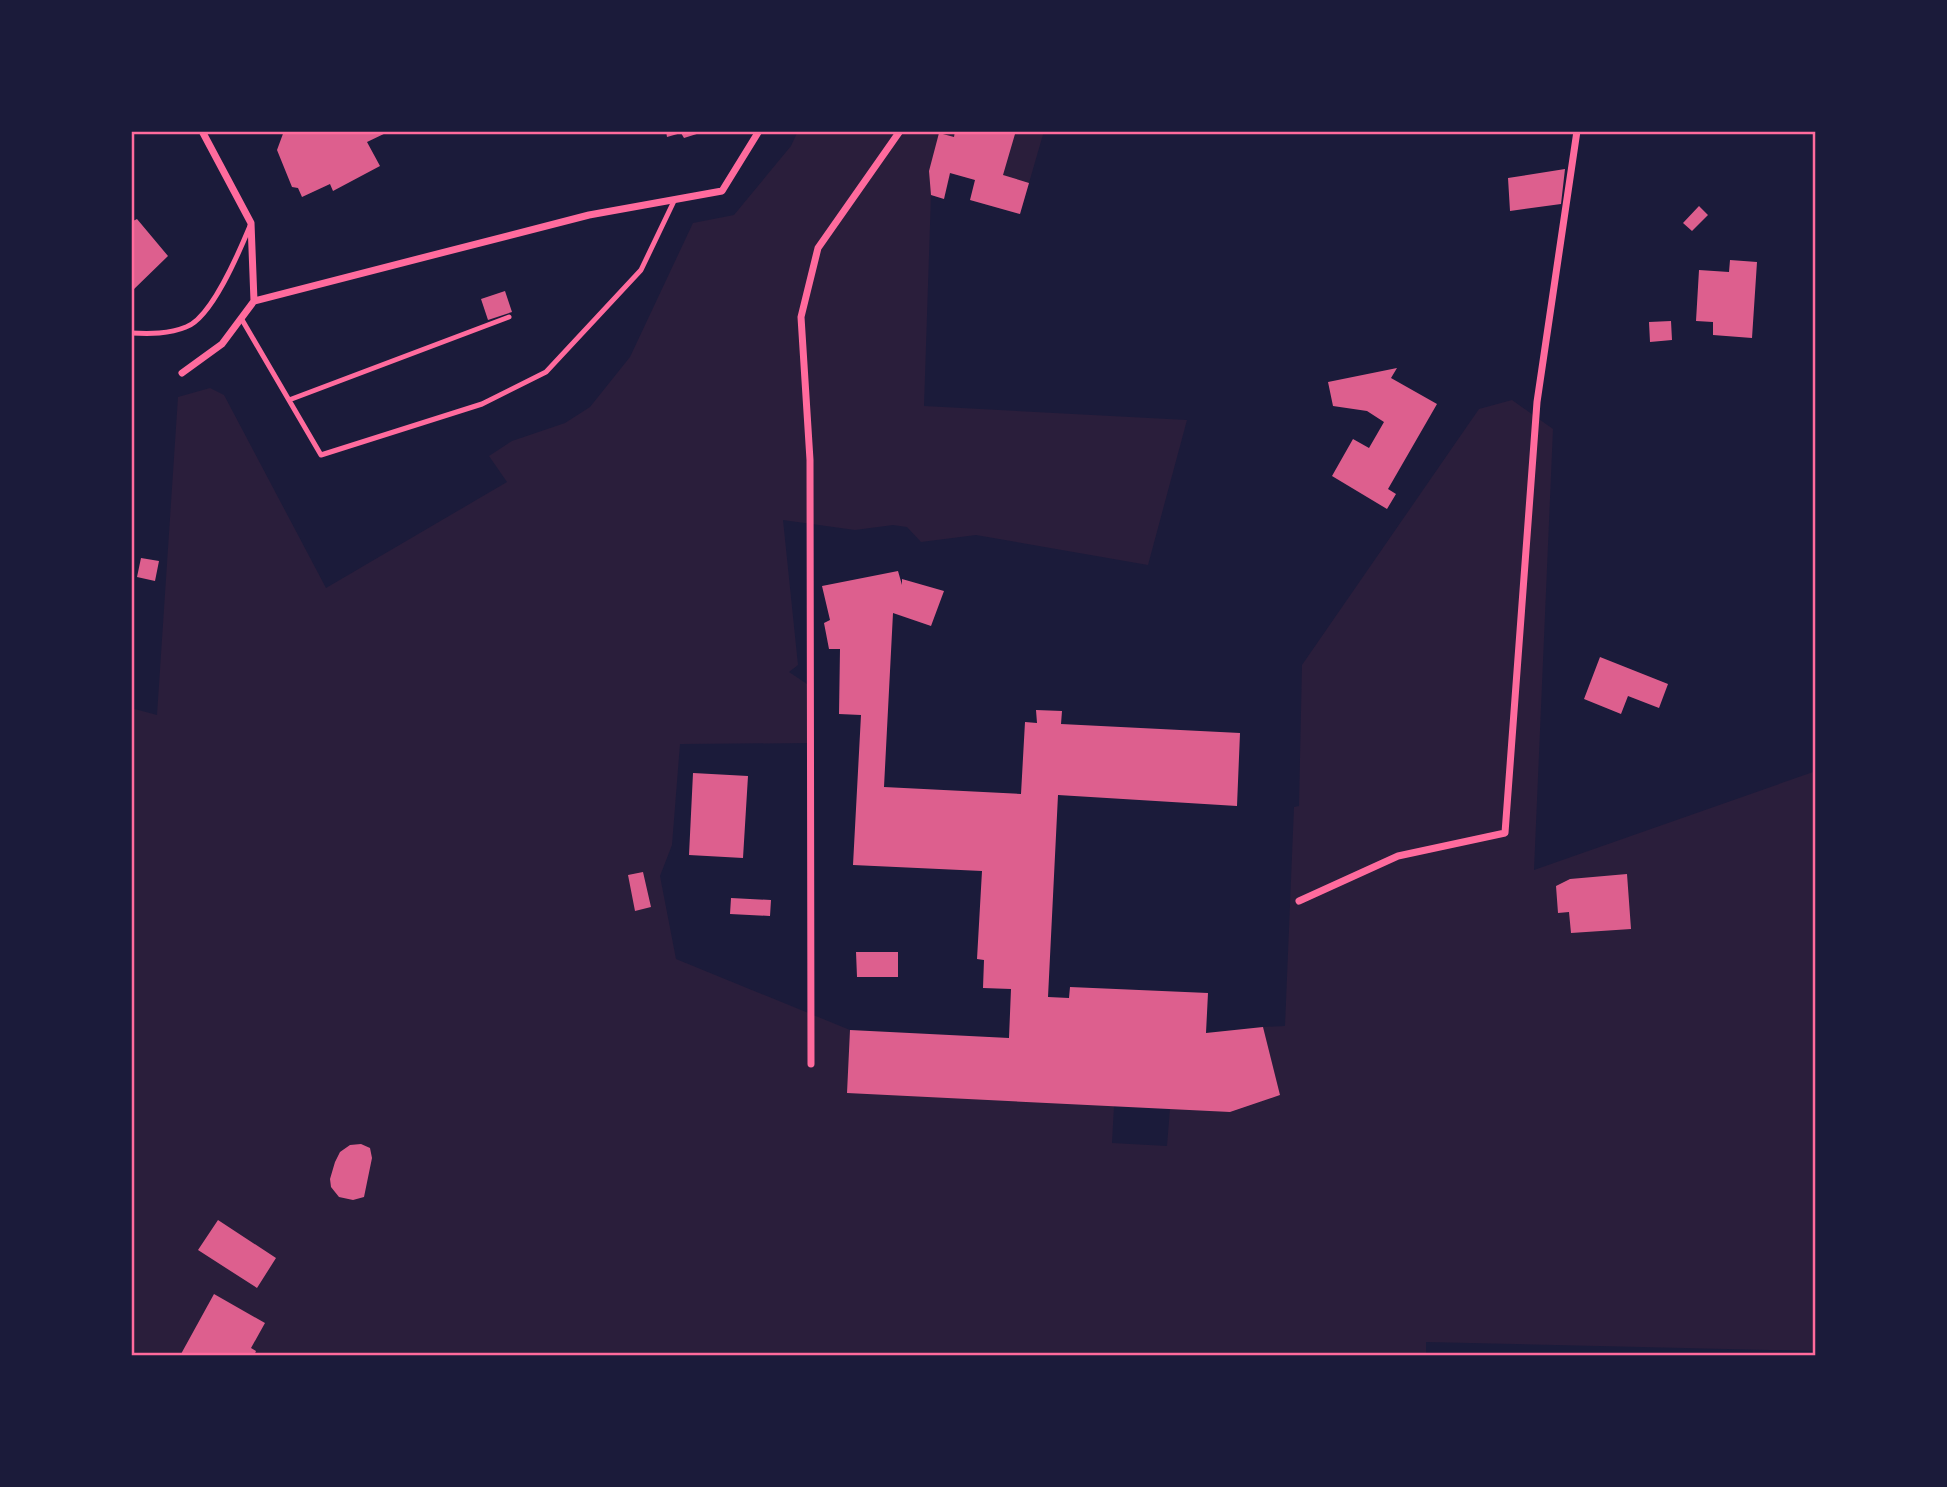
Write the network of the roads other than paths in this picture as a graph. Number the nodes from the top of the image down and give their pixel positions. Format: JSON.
{"nodes":[{"id":1,"x":202,"y":131,"type":"edge"},
{"id":2,"x":759,"y":131,"type":"edge"},
{"id":3,"x":900,"y":131,"type":"edge"},
{"id":4,"x":1577,"y":131,"type":"edge"},
{"id":5,"x":675,"y":199,"type":"junction"},
{"id":6,"x":251,"y":223,"type":"junction"},
{"id":7,"x":254,"y":301,"type":"junction"},
{"id":8,"x":509,"y":317,"type":"dead end"},
{"id":9,"x":241,"y":318,"type":"junction"},
{"id":10,"x":131,"y":333,"type":"edge"},
{"id":11,"x":182,"y":373,"type":"dead end"},
{"id":12,"x":289,"y":400,"type":"junction"},
{"id":13,"x":1299,"y":901,"type":"dead end"},
{"id":14,"x":811,"y":1065,"type":"dead end"}],
"edges":[{"from":1,"to":6,"type":"street"},
{"from":2,"to":5,"type":"street"},
{"from":3,"to":14,"type":"street"},
{"from":4,"to":13,"type":"street"},
{"from":5,"to":7,"type":"street"},
{"from":5,"to":12,"type":"lane"},
{"from":6,"to":7,"type":"street"},
{"from":6,"to":10,"type":"lane"},
{"from":7,"to":9,"type":"street"},
{"from":8,"to":12,"type":"lane"},
{"from":9,"to":11,"type":"street"},
{"from":9,"to":12,"type":"lane"}]}
